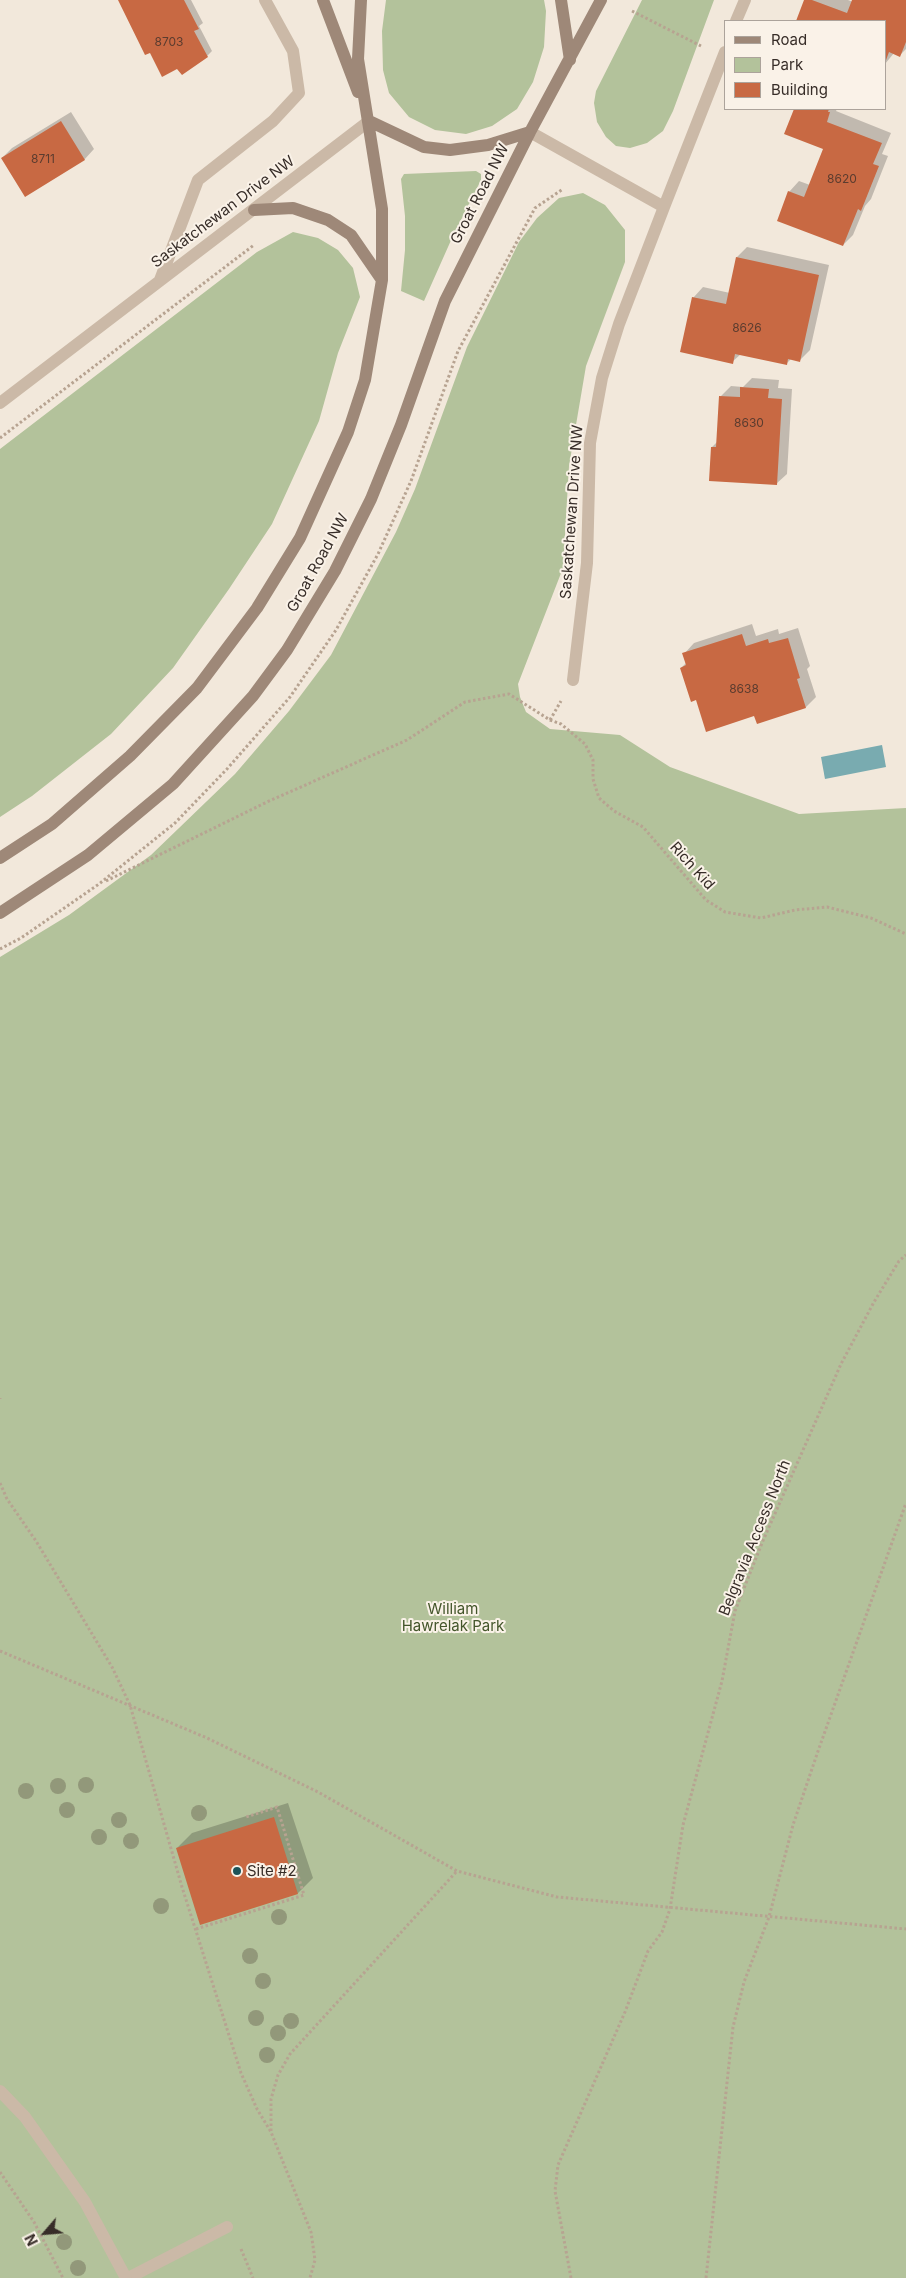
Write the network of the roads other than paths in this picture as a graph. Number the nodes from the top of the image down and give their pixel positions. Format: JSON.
{"nodes":[{"id":1,"x":265,"y":0,"type":"edge"},
{"id":2,"x":323,"y":0,"type":"edge"},
{"id":3,"x":361,"y":0,"type":"edge"},
{"id":4,"x":561,"y":0,"type":"edge"},
{"id":5,"x":602,"y":0,"type":"edge"},
{"id":6,"x":745,"y":0,"type":"edge"},
{"id":7,"x":736,"y":20,"type":"edge"},
{"id":8,"x":724,"y":54,"type":"edge"},
{"id":9,"x":570,"y":60,"type":"junction"},
{"id":10,"x":369,"y":120,"type":"junction"},
{"id":11,"x":530,"y":132,"type":"junction"},
{"id":12,"x":664,"y":207,"type":"junction"},
{"id":13,"x":254,"y":210,"type":"junction"},
{"id":14,"x":160,"y":280,"type":"junction"},
{"id":15,"x":382,"y":280,"type":"junction"},
{"id":16,"x":0,"y":403,"type":"edge"},
{"id":17,"x":573,"y":680,"type":"dead end"},
{"id":18,"x":0,"y":858,"type":"edge"},
{"id":19,"x":0,"y":913,"type":"edge"},
{"id":20,"x":0,"y":2091,"type":"edge"},
{"id":21,"x":227,"y":2227,"type":"dead end"},
{"id":22,"x":127,"y":2278,"type":"edge"}],
"edges":[{"from":1,"to":14,"type":"street"},
{"from":2,"to":10,"type":"main road"},
{"from":3,"to":10,"type":"main road"},
{"from":4,"to":9,"type":"main road"},
{"from":5,"to":9,"type":"main road"},
{"from":6,"to":7,"type":"street"},
{"from":8,"to":12,"type":"street","name":"Saskatchewan Drive NW"},
{"from":9,"to":11,"type":"main road"},
{"from":10,"to":11,"type":"main road"},
{"from":10,"to":13,"type":"street","name":"Saskatchewan Drive NW"},
{"from":10,"to":15,"type":"main road","name":"Groat Road NW"},
{"from":11,"to":12,"type":"street"},
{"from":11,"to":19,"type":"main road","name":"Groat Road NW"},
{"from":12,"to":17,"type":"street","name":"Saskatchewan Drive NW"},
{"from":13,"to":14,"type":"street","name":"Saskatchewan Drive NW"},
{"from":13,"to":15,"type":"main road"},
{"from":14,"to":16,"type":"street","name":"Saskatchewan Drive NW"},
{"from":15,"to":18,"type":"main road","name":"Groat Road NW"},
{"from":20,"to":22,"type":"street"},
{"from":21,"to":22,"type":"street"}]}
